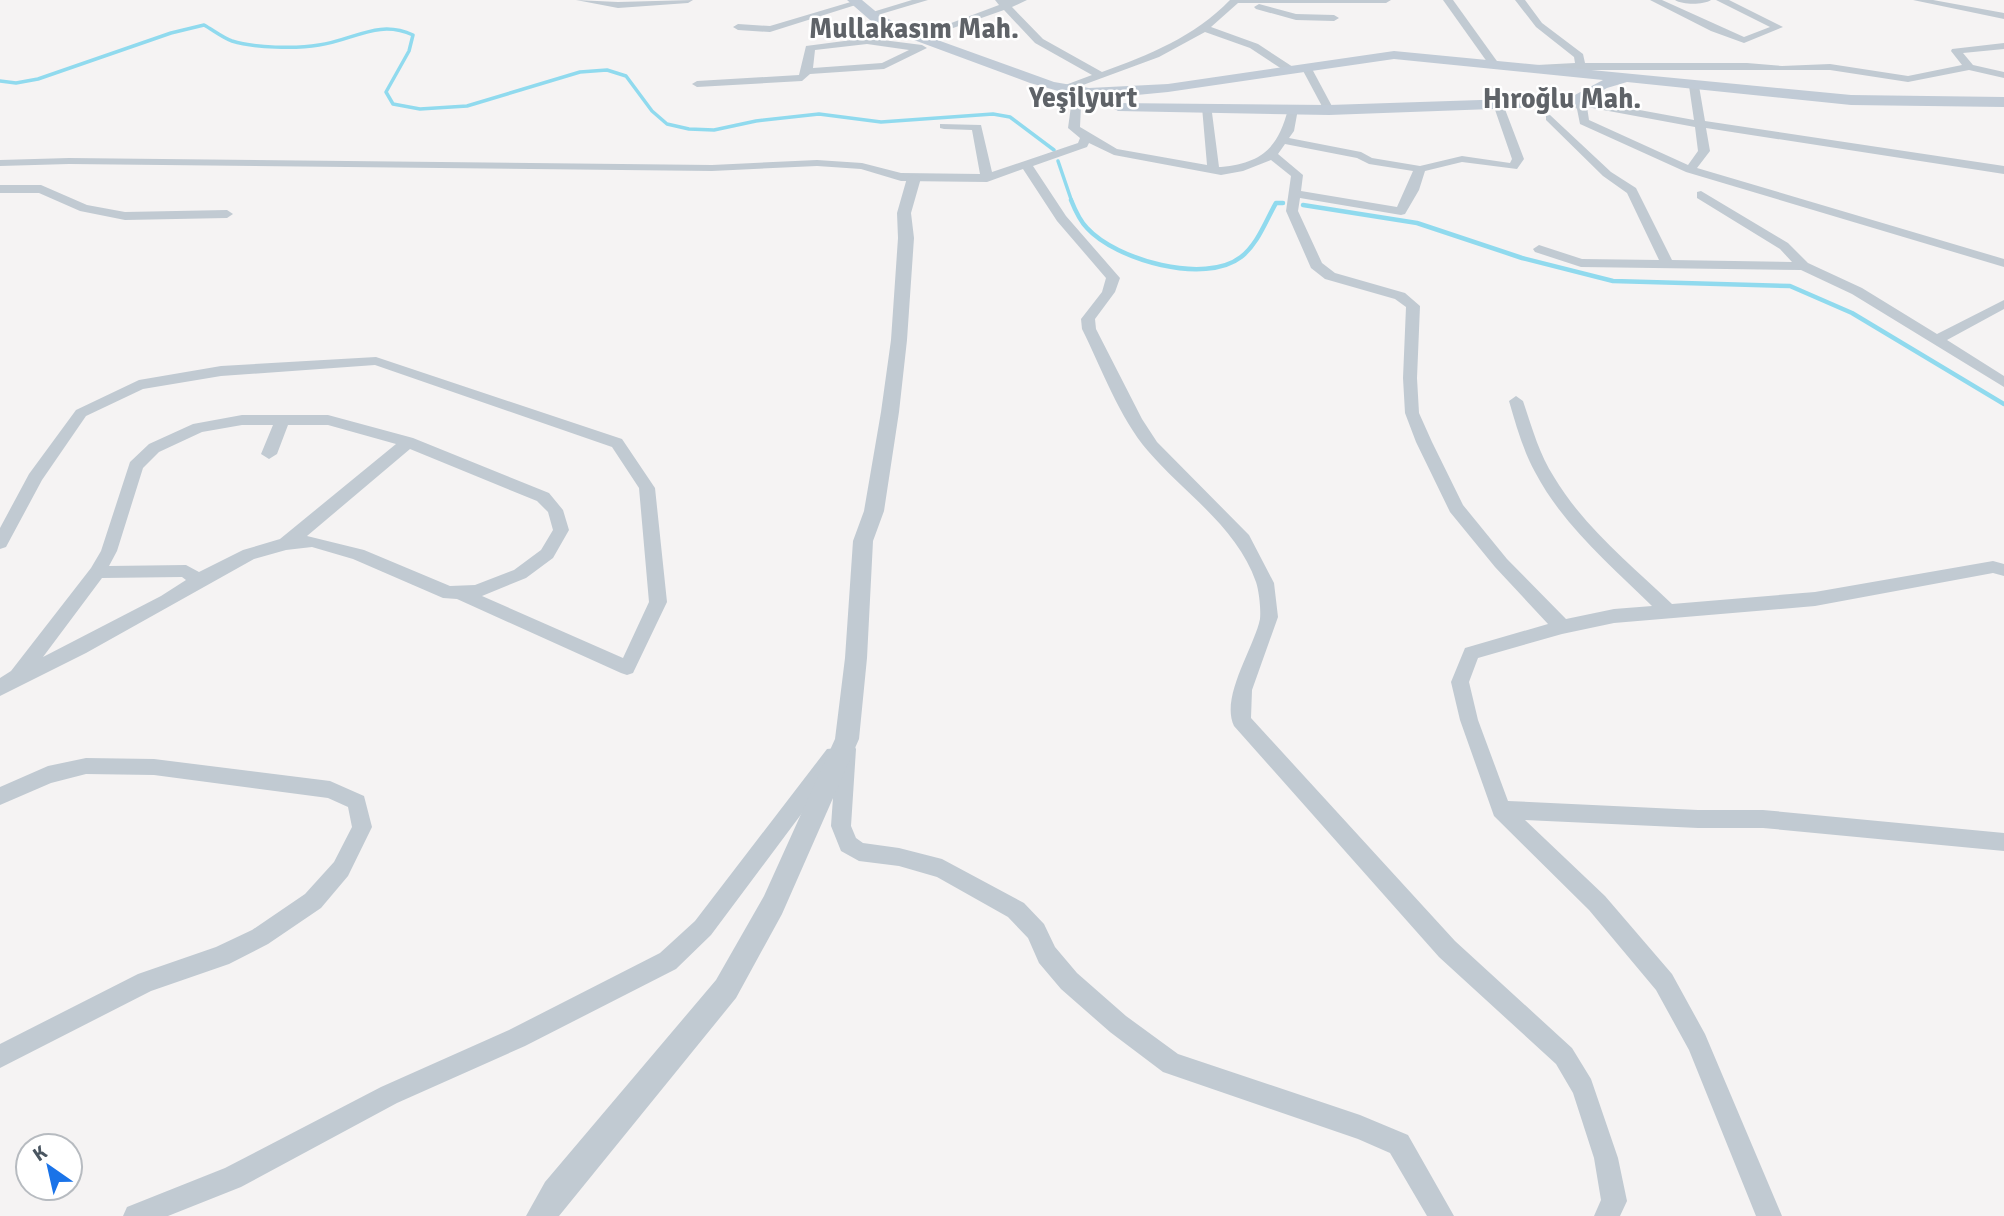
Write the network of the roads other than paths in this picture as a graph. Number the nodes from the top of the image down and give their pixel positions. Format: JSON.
{"nodes":[{"id":1,"x":580,"y":0,"type":"edge"},
{"id":2,"x":688,"y":0,"type":"edge"},
{"id":3,"x":923,"y":0,"type":"edge"},
{"id":4,"x":1022,"y":0,"type":"edge"},
{"id":5,"x":1235,"y":0,"type":"edge"},
{"id":6,"x":1386,"y":0,"type":"edge"},
{"id":7,"x":1448,"y":0,"type":"edge"},
{"id":8,"x":1520,"y":0,"type":"edge"},
{"id":9,"x":1655,"y":0,"type":"edge"},
{"id":10,"x":1680,"y":0,"type":"edge"},
{"id":11,"x":1706,"y":0,"type":"edge"},
{"id":12,"x":1721,"y":0,"type":"edge"},
{"id":13,"x":1918,"y":0,"type":"edge"},
{"id":14,"x":1975,"y":0,"type":"edge"},
{"id":15,"x":1338,"y":1,"type":"edge"},
{"id":16,"x":856,"y":2,"type":"edge"},
{"id":17,"x":1003,"y":3,"type":"edge"},
{"id":18,"x":1966,"y":8,"type":"junction"},
{"id":19,"x":871,"y":14,"type":"junction"},
{"id":20,"x":2004,"y":16,"type":"edge"},
{"id":21,"x":1334,"y":19,"type":"dead end"},
{"id":22,"x":737,"y":27,"type":"dead end"},
{"id":23,"x":1203,"y":28,"type":"junction"},
{"id":24,"x":925,"y":43,"type":"junction"},
{"id":25,"x":2004,"y":46,"type":"edge"},
{"id":26,"x":1494,"y":64,"type":"junction"},
{"id":27,"x":1580,"y":65,"type":"junction"},
{"id":28,"x":1306,"y":66,"type":"junction"},
{"id":29,"x":1517,"y":67,"type":"junction"},
{"id":30,"x":1969,"y":67,"type":"junction"},
{"id":31,"x":1289,"y":69,"type":"junction"},
{"id":32,"x":807,"y":71,"type":"junction"},
{"id":33,"x":1100,"y":75,"type":"junction"},
{"id":34,"x":2004,"y":75,"type":"edge"},
{"id":35,"x":1695,"y":76,"type":"junction"},
{"id":36,"x":1627,"y":78,"type":"junction"},
{"id":37,"x":697,"y":84,"type":"dead end"},
{"id":38,"x":1064,"y":89,"type":"junction"},
{"id":39,"x":1097,"y":98,"type":"junction"},
{"id":40,"x":1574,"y":101,"type":"junction"},
{"id":41,"x":2004,"y":102,"type":"edge"},
{"id":42,"x":1498,"y":104,"type":"junction"},
{"id":43,"x":1076,"y":106,"type":"junction"},
{"id":44,"x":1207,"y":107,"type":"junction"},
{"id":45,"x":1293,"y":109,"type":"junction"},
{"id":46,"x":1329,"y":110,"type":"junction"},
{"id":47,"x":1550,"y":118,"type":"dead end"},
{"id":48,"x":1701,"y":124,"type":"junction"},
{"id":49,"x":944,"y":126,"type":"dead end"},
{"id":50,"x":1086,"y":137,"type":"junction"},
{"id":51,"x":1282,"y":140,"type":"junction"},
{"id":52,"x":1272,"y":155,"type":"junction"},
{"id":53,"x":0,"y":163,"type":"edge"},
{"id":54,"x":1026,"y":165,"type":"junction"},
{"id":55,"x":1420,"y":169,"type":"junction"},
{"id":56,"x":1213,"y":170,"type":"junction"},
{"id":57,"x":1690,"y":170,"type":"junction"},
{"id":58,"x":2004,"y":170,"type":"edge"},
{"id":59,"x":914,"y":178,"type":"junction"},
{"id":60,"x":987,"y":178,"type":"junction"},
{"id":61,"x":0,"y":189,"type":"edge"},
{"id":62,"x":1294,"y":194,"type":"junction"},
{"id":63,"x":1700,"y":195,"type":"dead end"},
{"id":64,"x":227,"y":214,"type":"dead end"},
{"id":65,"x":1539,"y":249,"type":"dead end"},
{"id":66,"x":2004,"y":263,"type":"edge"},
{"id":67,"x":1668,"y":265,"type":"junction"},
{"id":68,"x":1803,"y":266,"type":"junction"},
{"id":69,"x":2004,"y":304,"type":"edge"},
{"id":70,"x":1939,"y":343,"type":"junction"},
{"id":71,"x":2004,"y":382,"type":"edge"},
{"id":72,"x":1516,"y":401,"type":"dead end"},
{"id":73,"x":283,"y":419,"type":"junction"},
{"id":74,"x":408,"y":442,"type":"junction"},
{"id":75,"x":269,"y":454,"type":"dead end"},
{"id":76,"x":0,"y":543,"type":"edge"},
{"id":77,"x":286,"y":544,"type":"junction"},
{"id":78,"x":2004,"y":570,"type":"edge"},
{"id":79,"x":97,"y":572,"type":"junction"},
{"id":80,"x":198,"y":580,"type":"junction"},
{"id":81,"x":459,"y":592,"type":"junction"},
{"id":82,"x":1670,"y":612,"type":"junction"},
{"id":83,"x":1562,"y":627,"type":"junction"},
{"id":84,"x":18,"y":677,"type":"junction"},
{"id":85,"x":0,"y":688,"type":"edge"},
{"id":86,"x":847,"y":739,"type":"junction"},
{"id":87,"x":0,"y":796,"type":"edge"},
{"id":88,"x":1501,"y":810,"type":"junction"},
{"id":89,"x":2001,"y":846,"type":"edge"},
{"id":90,"x":0,"y":1056,"type":"edge"},
{"id":91,"x":136,"y":1216,"type":"edge"},
{"id":92,"x":541,"y":1216,"type":"edge"},
{"id":93,"x":1441,"y":1216,"type":"edge"},
{"id":94,"x":1607,"y":1216,"type":"edge"},
{"id":95,"x":1769,"y":1216,"type":"edge"}],
"edges":[{"from":1,"to":2,"type":"street"},
{"from":3,"to":19,"type":"street"},
{"from":4,"to":17,"type":"street"},
{"from":5,"to":15,"type":"street"},
{"from":5,"to":21,"type":"street"},
{"from":5,"to":23,"type":"street"},
{"from":6,"to":15,"type":"street"},
{"from":7,"to":26,"type":"street"},
{"from":8,"to":27,"type":"street"},
{"from":9,"to":12,"type":"street"},
{"from":10,"to":11,"type":"street"},
{"from":13,"to":18,"type":"street"},
{"from":14,"to":18,"type":"street"},
{"from":16,"to":19,"type":"main road"},
{"from":16,"to":22,"type":"street"},
{"from":17,"to":24,"type":"street"},
{"from":17,"to":33,"type":"street"},
{"from":18,"to":20,"type":"street"},
{"from":19,"to":24,"type":"main road"},
{"from":23,"to":31,"type":"street"},
{"from":23,"to":33,"type":"street"},
{"from":24,"to":32,"type":"street"},
{"from":24,"to":32,"type":"street"},
{"from":24,"to":38,"type":"main road"},
{"from":25,"to":30,"type":"street"},
{"from":26,"to":28,"type":"main road"},
{"from":26,"to":29,"type":"main road"},
{"from":27,"to":29,"type":"street"},
{"from":27,"to":35,"type":"street"},
{"from":28,"to":31,"type":"main road"},
{"from":28,"to":46,"type":"street"},
{"from":29,"to":36,"type":"main road"},
{"from":30,"to":34,"type":"street"},
{"from":30,"to":35,"type":"street"},
{"from":31,"to":39,"type":"main road"},
{"from":32,"to":37,"type":"street"},
{"from":33,"to":38,"type":"street"},
{"from":35,"to":36,"type":"main road"},
{"from":35,"to":41,"type":"main road"},
{"from":35,"to":48,"type":"street"},
{"from":36,"to":40,"type":"main road"},
{"from":38,"to":39,"type":"main road"},
{"from":38,"to":43,"type":"main road"},
{"from":39,"to":43,"type":"main road"},
{"from":39,"to":44,"type":"main road"},
{"from":40,"to":42,"type":"main road"},
{"from":40,"to":48,"type":"street"},
{"from":40,"to":57,"type":"street"},
{"from":42,"to":46,"type":"main road"},
{"from":42,"to":55,"type":"street"},
{"from":43,"to":50,"type":"street"},
{"from":44,"to":45,"type":"main road"},
{"from":44,"to":56,"type":"street"},
{"from":45,"to":46,"type":"main road"},
{"from":45,"to":51,"type":"street"},
{"from":47,"to":67,"type":"street"},
{"from":48,"to":57,"type":"street"},
{"from":48,"to":58,"type":"street"},
{"from":49,"to":60,"type":"street"},
{"from":50,"to":54,"type":"street"},
{"from":50,"to":56,"type":"street"},
{"from":51,"to":52,"type":"street"},
{"from":51,"to":55,"type":"street"},
{"from":52,"to":56,"type":"street"},
{"from":52,"to":62,"type":"street"},
{"from":53,"to":59,"type":"street"},
{"from":54,"to":60,"type":"street"},
{"from":54,"to":94,"type":"street"},
{"from":55,"to":62,"type":"street"},
{"from":57,"to":66,"type":"street"},
{"from":59,"to":60,"type":"street"},
{"from":59,"to":86,"type":"street"},
{"from":61,"to":64,"type":"street"},
{"from":62,"to":83,"type":"street"},
{"from":63,"to":68,"type":"street"},
{"from":65,"to":67,"type":"street"},
{"from":67,"to":68,"type":"street"},
{"from":68,"to":70,"type":"street"},
{"from":69,"to":70,"type":"street"},
{"from":70,"to":71,"type":"street"},
{"from":72,"to":82,"type":"street"},
{"from":73,"to":74,"type":"street"},
{"from":73,"to":75,"type":"street"},
{"from":73,"to":79,"type":"street"},
{"from":74,"to":77,"type":"street"},
{"from":74,"to":81,"type":"street"},
{"from":76,"to":81,"type":"street"},
{"from":77,"to":80,"type":"street"},
{"from":77,"to":81,"type":"street"},
{"from":78,"to":82,"type":"street"},
{"from":79,"to":80,"type":"street"},
{"from":79,"to":84,"type":"street"},
{"from":80,"to":84,"type":"street"},
{"from":82,"to":83,"type":"street"},
{"from":83,"to":88,"type":"street"},
{"from":84,"to":85,"type":"street"},
{"from":86,"to":91,"type":"street"},
{"from":86,"to":92,"type":"street"},
{"from":86,"to":93,"type":"street"},
{"from":87,"to":90,"type":"street"},
{"from":88,"to":89,"type":"street"},
{"from":88,"to":95,"type":"street"}]}
